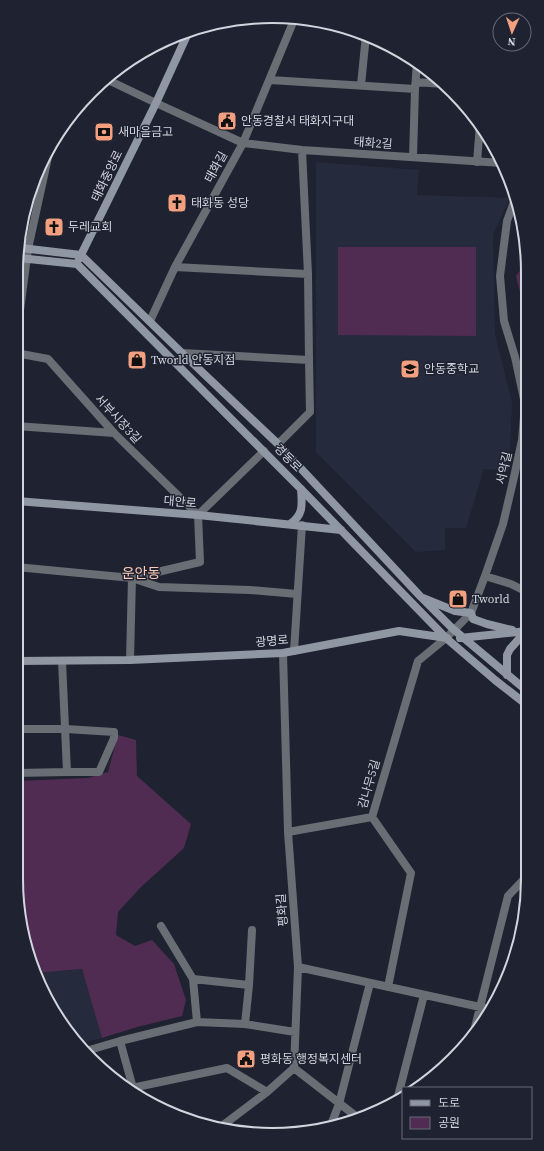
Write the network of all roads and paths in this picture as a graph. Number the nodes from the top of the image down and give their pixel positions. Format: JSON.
{"nodes":[{"id":1,"x":292,"y":24,"type":"edge"},
{"id":2,"x":185,"y":39,"type":"edge"},
{"id":3,"x":365,"y":41,"type":"edge"},
{"id":4,"x":417,"y":70,"type":"edge"},
{"id":5,"x":270,"y":80,"type":"junction"},
{"id":6,"x":112,"y":82,"type":"edge"},
{"id":7,"x":360,"y":85,"type":"junction"},
{"id":8,"x":436,"y":85,"type":"edge"},
{"id":9,"x":416,"y":86,"type":"junction"},
{"id":10,"x":156,"y":103,"type":"junction"},
{"id":11,"x":479,"y":134,"type":"edge"},
{"id":12,"x":243,"y":143,"type":"junction"},
{"id":13,"x":302,"y":150,"type":"junction"},
{"id":14,"x":413,"y":157,"type":"junction"},
{"id":15,"x":477,"y":162,"type":"junction"},
{"id":16,"x":495,"y":163,"type":"edge"},
{"id":17,"x":44,"y":173,"type":"edge"},
{"id":18,"x":512,"y":206,"type":"edge"},
{"id":19,"x":25,"y":248,"type":"edge"},
{"id":20,"x":81,"y":255,"type":"junction"},
{"id":21,"x":23,"y":259,"type":"edge"},
{"id":22,"x":77,"y":264,"type":"junction"},
{"id":23,"x":175,"y":267,"type":"junction"},
{"id":24,"x":308,"y":274,"type":"junction"},
{"id":25,"x":150,"y":321,"type":"junction"},
{"id":26,"x":182,"y":353,"type":"junction"},
{"id":27,"x":23,"y":354,"type":"edge"},
{"id":28,"x":309,"y":360,"type":"junction"},
{"id":29,"x":521,"y":385,"type":"edge"},
{"id":30,"x":23,"y":426,"type":"edge"},
{"id":31,"x":114,"y":433,"type":"junction"},
{"id":32,"x":278,"y":444,"type":"junction"},
{"id":33,"x":521,"y":444,"type":"edge"},
{"id":34,"x":264,"y":451,"type":"junction"},
{"id":35,"x":301,"y":489,"type":"junction"},
{"id":36,"x":23,"y":502,"type":"edge"},
{"id":37,"x":198,"y":515,"type":"junction"},
{"id":38,"x":290,"y":524,"type":"junction"},
{"id":39,"x":302,"y":525,"type":"junction"},
{"id":40,"x":341,"y":530,"type":"junction"},
{"id":41,"x":23,"y":568,"type":"edge"},
{"id":42,"x":485,"y":576,"type":"junction"},
{"id":43,"x":132,"y":578,"type":"junction"},
{"id":44,"x":521,"y":589,"type":"edge"},
{"id":45,"x":297,"y":594,"type":"junction"},
{"id":46,"x":420,"y":596,"type":"junction"},
{"id":47,"x":471,"y":614,"type":"junction"},
{"id":48,"x":453,"y":629,"type":"junction"},
{"id":49,"x":521,"y":631,"type":"edge"},
{"id":50,"x":521,"y":631,"type":"edge"},
{"id":51,"x":521,"y":636,"type":"edge"},
{"id":52,"x":446,"y":638,"type":"junction"},
{"id":53,"x":462,"y":638,"type":"junction"},
{"id":54,"x":294,"y":651,"type":"junction"},
{"id":55,"x":283,"y":653,"type":"junction"},
{"id":56,"x":130,"y":660,"type":"junction"},
{"id":57,"x":23,"y":661,"type":"edge"},
{"id":58,"x":62,"y":661,"type":"junction"},
{"id":59,"x":507,"y":675,"type":"junction"},
{"id":60,"x":521,"y":686,"type":"edge"},
{"id":61,"x":521,"y":700,"type":"edge"},
{"id":62,"x":66,"y":729,"type":"junction"},
{"id":63,"x":23,"y":730,"type":"edge"},
{"id":64,"x":67,"y":772,"type":"junction"},
{"id":65,"x":23,"y":773,"type":"edge"},
{"id":66,"x":372,"y":817,"type":"junction"},
{"id":67,"x":288,"y":832,"type":"junction"},
{"id":68,"x":521,"y":883,"type":"edge"},
{"id":69,"x":161,"y":926,"type":"dead end"},
{"id":70,"x":252,"y":930,"type":"dead end"},
{"id":71,"x":298,"y":967,"type":"junction"},
{"id":72,"x":193,"y":979,"type":"junction"},
{"id":73,"x":370,"y":983,"type":"junction"},
{"id":74,"x":249,"y":985,"type":"junction"},
{"id":75,"x":388,"y":987,"type":"junction"},
{"id":76,"x":424,"y":995,"type":"junction"},
{"id":77,"x":484,"y":1008,"type":"edge"},
{"id":78,"x":197,"y":1022,"type":"junction"},
{"id":79,"x":245,"y":1024,"type":"junction"},
{"id":80,"x":295,"y":1032,"type":"junction"},
{"id":81,"x":120,"y":1041,"type":"junction"},
{"id":82,"x":91,"y":1050,"type":"edge"},
{"id":83,"x":294,"y":1068,"type":"junction"},
{"id":84,"x":129,"y":1083,"type":"edge"},
{"id":85,"x":135,"y":1087,"type":"edge"},
{"id":86,"x":267,"y":1092,"type":"junction"},
{"id":87,"x":399,"y":1093,"type":"edge"},
{"id":88,"x":340,"y":1104,"type":"junction"},
{"id":89,"x":354,"y":1114,"type":"edge"},
{"id":90,"x":333,"y":1121,"type":"edge"},
{"id":91,"x":225,"y":1123,"type":"edge"}],
"edges":[{"from":1,"to":5,"type":"street","name":"태화길"},
{"from":2,"to":10,"type":"street","name":"태화중앙로"},
{"from":3,"to":7,"type":"street"},
{"from":4,"to":9,"type":"street"},
{"from":5,"to":7,"type":"street"},
{"from":5,"to":12,"type":"street","name":"태화길"},
{"from":6,"to":10,"type":"street","name":"태화2길"},
{"from":7,"to":9,"type":"street"},
{"from":8,"to":9,"type":"street"},
{"from":9,"to":14,"type":"street"},
{"from":10,"to":12,"type":"street","name":"태화2길"},
{"from":10,"to":20,"type":"street","name":"태화중앙로"},
{"from":11,"to":15,"type":"street"},
{"from":12,"to":13,"type":"street","name":"태화2길"},
{"from":12,"to":23,"type":"street","name":"태화길"},
{"from":13,"to":14,"type":"street","name":"태화2길"},
{"from":13,"to":24,"type":"street"},
{"from":14,"to":15,"type":"street","name":"태화2길"},
{"from":15,"to":16,"type":"street","name":"태화2길"},
{"from":17,"to":19,"type":"street"},
{"from":18,"to":29,"type":"street","name":"서악길"},
{"from":19,"to":20,"type":"street"},
{"from":20,"to":22,"type":"street","name":"태화중앙로"},
{"from":20,"to":25,"type":"street","name":"경동로"},
{"from":21,"to":22,"type":"street"},
{"from":22,"to":34,"type":"street","name":"경동로"},
{"from":23,"to":24,"type":"street"},
{"from":23,"to":25,"type":"street","name":"태화길"},
{"from":24,"to":28,"type":"street"},
{"from":25,"to":26,"type":"street","name":"경동로"},
{"from":26,"to":28,"type":"street"},
{"from":26,"to":32,"type":"street","name":"경동로"},
{"from":27,"to":31,"type":"street","name":"서부시장3길"},
{"from":28,"to":32,"type":"street"},
{"from":30,"to":31,"type":"street"},
{"from":31,"to":37,"type":"street","name":"서부시장3길"},
{"from":32,"to":46,"type":"street","name":"경동로"},
{"from":33,"to":42,"type":"street","name":"서악길"},
{"from":34,"to":35,"type":"street","name":"경동로"},
{"from":34,"to":37,"type":"street"},
{"from":35,"to":38,"type":"street"},
{"from":35,"to":40,"type":"street","name":"경동로"},
{"from":36,"to":37,"type":"street","name":"대안로"},
{"from":37,"to":38,"type":"street","name":"대안로"},
{"from":37,"to":43,"type":"street"},
{"from":38,"to":39,"type":"street","name":"대안로"},
{"from":39,"to":40,"type":"street","name":"대안로"},
{"from":39,"to":45,"type":"street"},
{"from":40,"to":52,"type":"street","name":"경동로"},
{"from":41,"to":43,"type":"street"},
{"from":42,"to":44,"type":"street"},
{"from":42,"to":47,"type":"street","name":"서악길"},
{"from":43,"to":45,"type":"street"},
{"from":43,"to":56,"type":"street"},
{"from":45,"to":54,"type":"street"},
{"from":46,"to":47,"type":"street"},
{"from":46,"to":48,"type":"street","name":"경동로"},
{"from":47,"to":48,"type":"street","name":"서악길"},
{"from":47,"to":49,"type":"street"},
{"from":48,"to":52,"type":"street","name":"서악길"},
{"from":48,"to":53,"type":"street","name":"경동로"},
{"from":50,"to":53,"type":"street","name":"광명로"},
{"from":51,"to":59,"type":"street"},
{"from":52,"to":53,"type":"street","name":"광명로"},
{"from":52,"to":54,"type":"street","name":"광명로"},
{"from":52,"to":61,"type":"street","name":"경동로"},
{"from":52,"to":66,"type":"street","name":"감나무5길"},
{"from":53,"to":59,"type":"street","name":"경동로"},
{"from":54,"to":55,"type":"street","name":"광명로"},
{"from":55,"to":56,"type":"street","name":"광명로"},
{"from":55,"to":67,"type":"street","name":"평화길"},
{"from":56,"to":58,"type":"street","name":"광명로"},
{"from":57,"to":58,"type":"street","name":"광명로"},
{"from":58,"to":62,"type":"street"},
{"from":59,"to":60,"type":"street","name":"경동로"},
{"from":62,"to":63,"type":"street"},
{"from":62,"to":64,"type":"street"},
{"from":62,"to":64,"type":"street"},
{"from":64,"to":65,"type":"street"},
{"from":66,"to":67,"type":"street"},
{"from":66,"to":75,"type":"street","name":"감나무5길"},
{"from":67,"to":71,"type":"street","name":"평화길"},
{"from":68,"to":77,"type":"street"},
{"from":69,"to":72,"type":"street"},
{"from":70,"to":74,"type":"street"},
{"from":71,"to":73,"type":"street"},
{"from":71,"to":80,"type":"street","name":"평화길"},
{"from":72,"to":74,"type":"street"},
{"from":72,"to":78,"type":"street"},
{"from":73,"to":75,"type":"street"},
{"from":73,"to":88,"type":"street"},
{"from":74,"to":79,"type":"street"},
{"from":75,"to":76,"type":"street"},
{"from":76,"to":77,"type":"street"},
{"from":76,"to":87,"type":"street"},
{"from":78,"to":79,"type":"street"},
{"from":78,"to":81,"type":"street"},
{"from":79,"to":80,"type":"street"},
{"from":80,"to":83,"type":"street","name":"평화길"},
{"from":81,"to":82,"type":"street"},
{"from":81,"to":84,"type":"street"},
{"from":83,"to":86,"type":"street"},
{"from":83,"to":88,"type":"street"},
{"from":85,"to":86,"type":"street"},
{"from":86,"to":91,"type":"street"},
{"from":88,"to":89,"type":"street"},
{"from":88,"to":90,"type":"street"}]}
